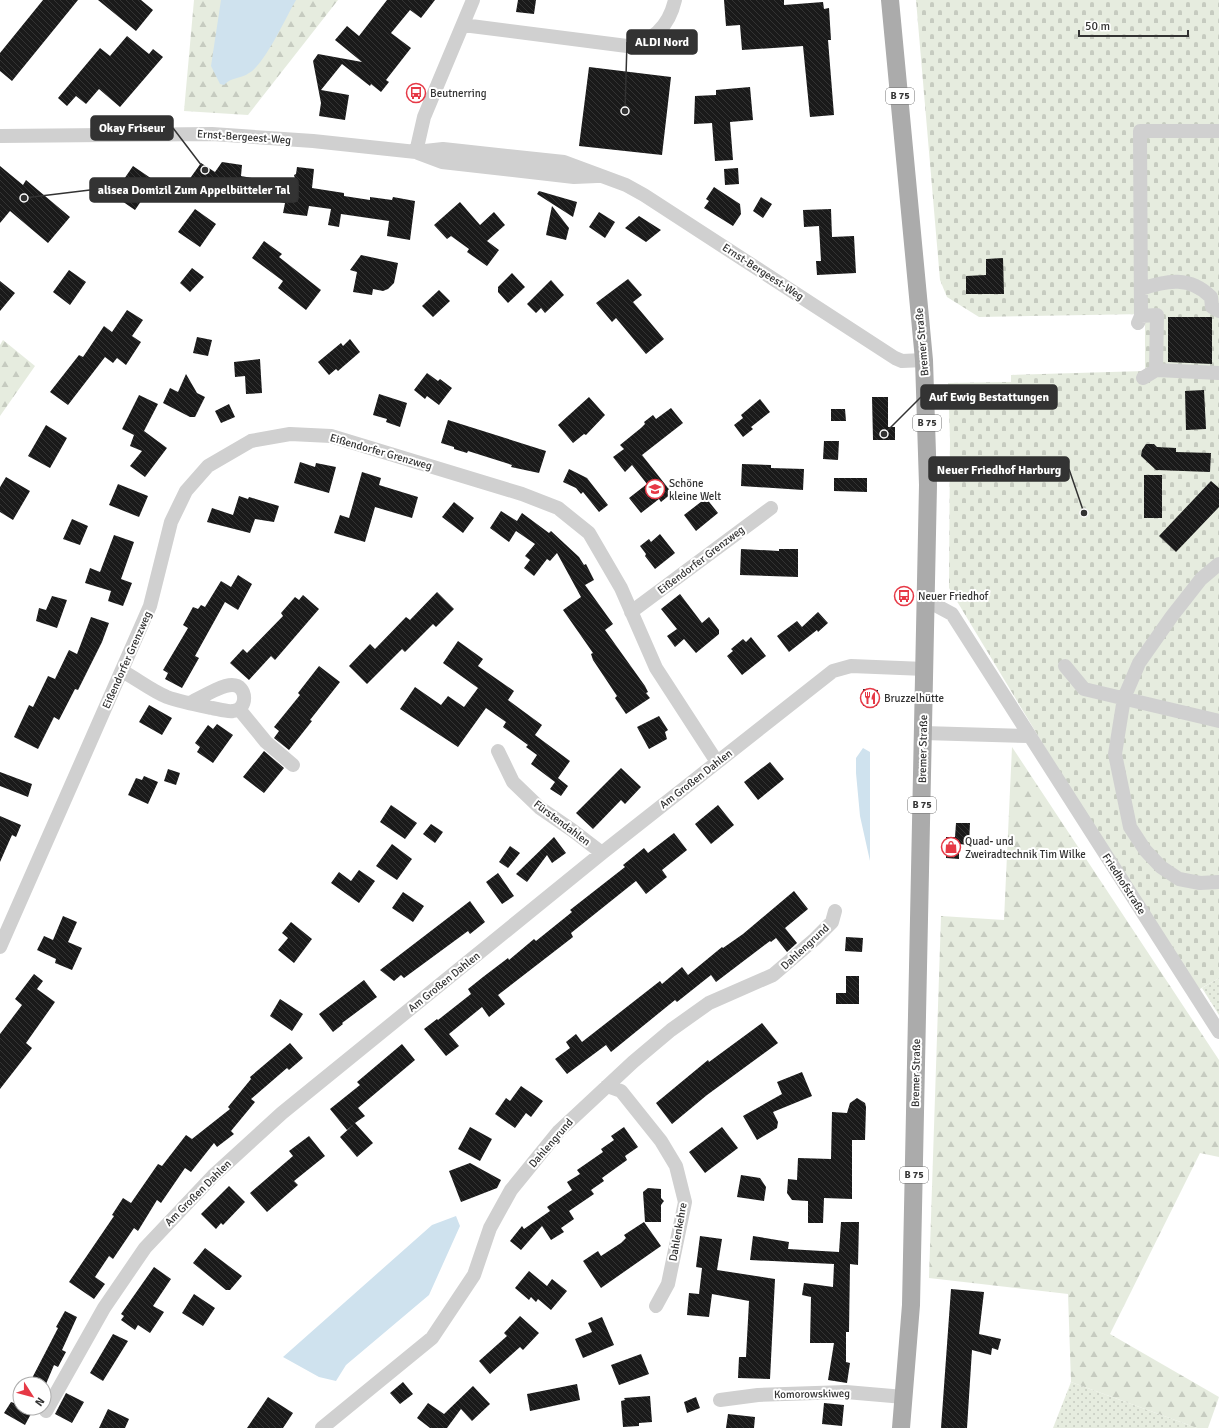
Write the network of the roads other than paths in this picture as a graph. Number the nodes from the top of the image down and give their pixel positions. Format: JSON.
{"nodes":[{"id":1,"x":473,"y":0,"type":"edge"},
{"id":2,"x":675,"y":0,"type":"edge"},
{"id":3,"x":890,"y":0,"type":"edge"},
{"id":4,"x":463,"y":25,"type":"junction"},
{"id":5,"x":1219,"y":131,"type":"edge"},
{"id":6,"x":0,"y":136,"type":"edge"},
{"id":7,"x":416,"y":152,"type":"junction"},
{"id":8,"x":1141,"y":289,"type":"junction"},
{"id":9,"x":1219,"y":311,"type":"edge"},
{"id":10,"x":924,"y":360,"type":"junction"},
{"id":11,"x":1156,"y":370,"type":"junction"},
{"id":12,"x":1219,"y":373,"type":"edge"},
{"id":13,"x":1143,"y":378,"type":"dead end"},
{"id":14,"x":771,"y":508,"type":"dead end"},
{"id":15,"x":1219,"y":564,"type":"edge"},
{"id":16,"x":926,"y":600,"type":"junction"},
{"id":17,"x":631,"y":612,"type":"junction"},
{"id":18,"x":1064,"y":666,"type":"dead end"},
{"id":19,"x":925,"y":669,"type":"junction"},
{"id":20,"x":122,"y":670,"type":"junction"},
{"id":21,"x":1124,"y":698,"type":"junction"},
{"id":22,"x":190,"y":703,"type":"junction"},
{"id":23,"x":240,"y":709,"type":"junction"},
{"id":24,"x":1219,"y":721,"type":"edge"},
{"id":25,"x":924,"y":733,"type":"junction"},
{"id":26,"x":1029,"y":736,"type":"junction"},
{"id":27,"x":498,"y":751,"type":"dead end"},
{"id":28,"x":717,"y":762,"type":"junction"},
{"id":29,"x":293,"y":765,"type":"dead end"},
{"id":30,"x":602,"y":853,"type":"junction"},
{"id":31,"x":1219,"y":882,"type":"edge"},
{"id":32,"x":835,"y":911,"type":"dead end"},
{"id":33,"x":2,"y":939,"type":"edge"},
{"id":34,"x":1219,"y":1032,"type":"edge"},
{"id":35,"x":607,"y":1086,"type":"junction"},
{"id":36,"x":656,"y":1306,"type":"dead end"},
{"id":37,"x":904,"y":1397,"type":"junction"},
{"id":38,"x":52,"y":1400,"type":"edge"},
{"id":39,"x":720,"y":1400,"type":"dead end"},
{"id":40,"x":322,"y":1428,"type":"edge"},
{"id":41,"x":901,"y":1428,"type":"edge"}],
"edges":[{"from":1,"to":4,"type":"street"},
{"from":2,"to":4,"type":"street"},
{"from":3,"to":10,"type":"main road","name":"Bremer Straße","number":"B 75"},
{"from":4,"to":7,"type":"street"},
{"from":5,"to":8,"type":"street"},
{"from":6,"to":7,"type":"street","name":"Ernst-Bergeest-Weg"},
{"from":7,"to":10,"type":"street","name":"Ernst-Bergeest-Weg"},
{"from":8,"to":9,"type":"street"},
{"from":8,"to":11,"type":"street"},
{"from":10,"to":16,"type":"main road","name":"Bremer Straße","number":"B 75"},
{"from":11,"to":12,"type":"street"},
{"from":11,"to":13,"type":"street"},
{"from":14,"to":17,"type":"street","name":"Eißendorfer Grenzweg"},
{"from":15,"to":21,"type":"street"},
{"from":16,"to":19,"type":"main road","name":"Bremer Straße","number":"B 75"},
{"from":16,"to":26,"type":"street","name":"Friedhofstraße"},
{"from":17,"to":20,"type":"street","name":"Eißendorfer Grenzweg"},
{"from":17,"to":28,"type":"street","name":"Eißendorfer Grenzweg"},
{"from":18,"to":21,"type":"street"},
{"from":19,"to":25,"type":"main road","name":"Bremer Straße","number":"B 75"},
{"from":19,"to":28,"type":"street","name":"Am Großen Dahlen"},
{"from":20,"to":22,"type":"street"},
{"from":20,"to":33,"type":"street","name":"Eißendorfer Grenzweg"},
{"from":21,"to":24,"type":"street"},
{"from":21,"to":31,"type":"street"},
{"from":22,"to":23,"type":"street"},
{"from":22,"to":23,"type":"street"},
{"from":23,"to":29,"type":"street"},
{"from":25,"to":26,"type":"street"},
{"from":25,"to":37,"type":"main road","name":"Bremer Straße","number":"B 75"},
{"from":26,"to":34,"type":"street","name":"Friedhofstraße"},
{"from":27,"to":30,"type":"street","name":"Fürstendahlen"},
{"from":28,"to":30,"type":"street","name":"Am Großen Dahlen"},
{"from":30,"to":38,"type":"street","name":"Am Großen Dahlen"},
{"from":32,"to":35,"type":"street","name":"Dahlengrund"},
{"from":35,"to":36,"type":"street","name":"Dahlenkehre"},
{"from":35,"to":40,"type":"street","name":"Dahlengrund"},
{"from":37,"to":39,"type":"street","name":"Komorowskiweg"},
{"from":37,"to":41,"type":"main road","name":"Bremer Straße","number":"B 75"}]}
